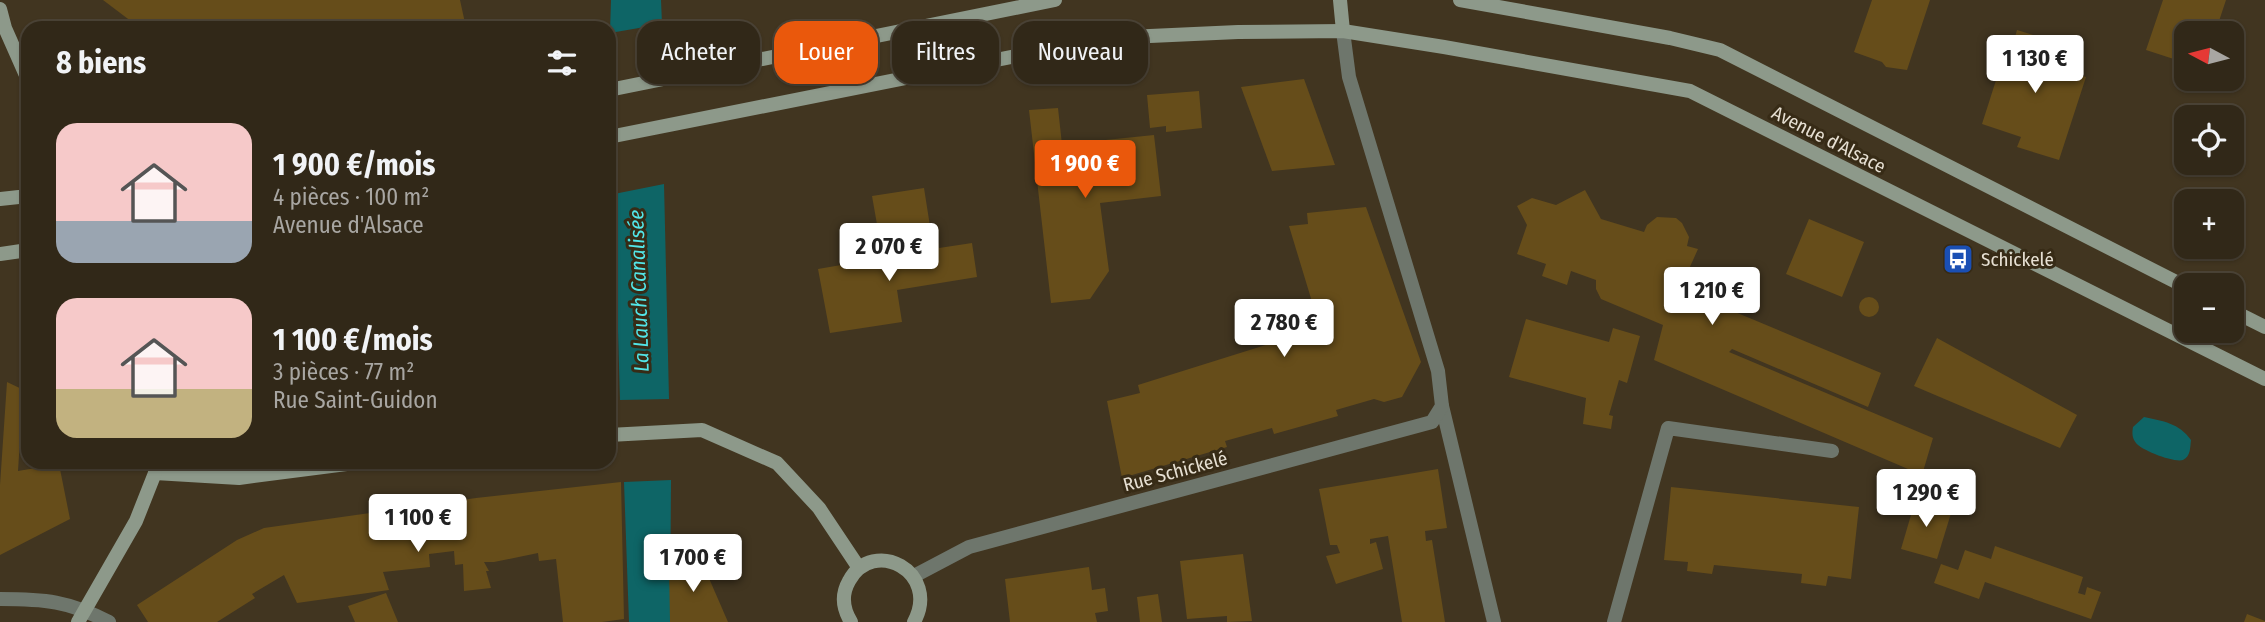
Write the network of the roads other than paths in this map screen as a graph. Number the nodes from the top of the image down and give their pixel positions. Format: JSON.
{"nodes":[{"id":1,"x":1055,"y":0,"type":"edge"},
{"id":2,"x":1340,"y":0,"type":"edge"},
{"id":3,"x":1460,"y":0,"type":"edge"},
{"id":4,"x":0,"y":9,"type":"edge"},
{"id":5,"x":2,"y":28,"type":"edge"},
{"id":6,"x":1343,"y":31,"type":"junction"},
{"id":7,"x":21,"y":66,"type":"edge"},
{"id":8,"x":616,"y":89,"type":"edge"},
{"id":9,"x":616,"y":136,"type":"edge"},
{"id":10,"x":21,"y":196,"type":"edge"},
{"id":11,"x":0,"y":200,"type":"edge"},
{"id":12,"x":21,"y":251,"type":"edge"},
{"id":13,"x":0,"y":254,"type":"edge"},
{"id":14,"x":2174,"y":281,"type":"edge"},
{"id":15,"x":2244,"y":316,"type":"edge"},
{"id":16,"x":2265,"y":327,"type":"edge"},
{"id":17,"x":2265,"y":379,"type":"edge"},
{"id":18,"x":1442,"y":405,"type":"junction"},
{"id":19,"x":616,"y":435,"type":"edge"},
{"id":20,"x":1832,"y":452,"type":"dead end"},
{"id":21,"x":154,"y":469,"type":"edge"},
{"id":22,"x":162,"y":469,"type":"edge"},
{"id":23,"x":308,"y":469,"type":"edge"},
{"id":24,"x":859,"y":568,"type":"junction"},
{"id":25,"x":914,"y":576,"type":"junction"},
{"id":26,"x":0,"y":599,"type":"edge"},
{"id":27,"x":81,"y":616,"type":"edge"},
{"id":28,"x":109,"y":622,"type":"edge"},
{"id":29,"x":851,"y":622,"type":"edge"},
{"id":30,"x":914,"y":622,"type":"edge"},
{"id":31,"x":1494,"y":622,"type":"edge"},
{"id":32,"x":1614,"y":622,"type":"edge"}],
"edges":[{"from":1,"to":8,"type":"main road"},
{"from":2,"to":6,"type":"main road"},
{"from":3,"to":14,"type":"main road","name":"Avenue d'Alsace"},
{"from":4,"to":5,"type":"main road"},
{"from":5,"to":7,"type":"main road"},
{"from":6,"to":9,"type":"main road","name":"Avenue d'Alsace"},
{"from":6,"to":17,"type":"main road","name":"Avenue d'Alsace"},
{"from":6,"to":18,"type":"street"},
{"from":10,"to":11,"type":"main road"},
{"from":12,"to":13,"type":"main road"},
{"from":15,"to":16,"type":"main road"},
{"from":18,"to":25,"type":"street","name":"Rue Schickelé"},
{"from":18,"to":31,"type":"street"},
{"from":19,"to":24,"type":"main road"},
{"from":20,"to":32,"type":"street"},
{"from":21,"to":27,"type":"main road"},
{"from":22,"to":23,"type":"main road"},
{"from":24,"to":25,"type":"main road"},
{"from":24,"to":29,"type":"main road"},
{"from":25,"to":30,"type":"main road"},
{"from":26,"to":27,"type":"street"},
{"from":27,"to":28,"type":"street"}]}
